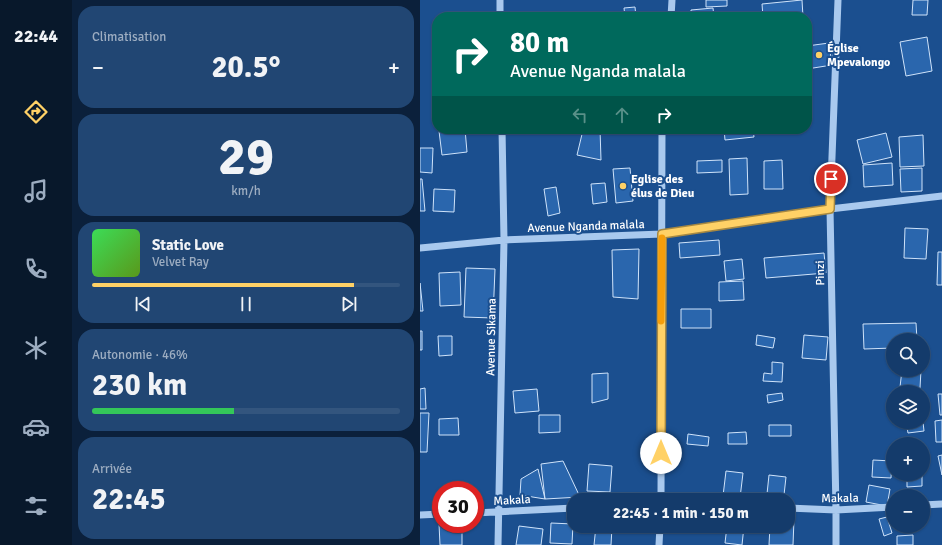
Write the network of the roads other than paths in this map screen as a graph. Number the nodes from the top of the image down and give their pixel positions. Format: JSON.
{"nodes":[{"id":1,"x":500,"y":0,"type":"edge"},
{"id":2,"x":672,"y":0,"type":"edge"},
{"id":3,"x":838,"y":0,"type":"edge"},
{"id":4,"x":500,"y":12,"type":"edge"},
{"id":5,"x":671,"y":12,"type":"edge"},
{"id":6,"x":502,"y":134,"type":"edge"},
{"id":7,"x":662,"y":134,"type":"edge"},
{"id":8,"x":942,"y":196,"type":"edge"},
{"id":9,"x":830,"y":209,"type":"junction"},
{"id":10,"x":662,"y":234,"type":"junction"},
{"id":11,"x":504,"y":240,"type":"junction"},
{"id":12,"x":420,"y":248,"type":"edge"},
{"id":13,"x":661,"y":493,"type":"edge"},
{"id":14,"x":942,"y":504,"type":"edge"},
{"id":15,"x":930,"y":505,"type":"edge"},
{"id":16,"x":886,"y":507,"type":"edge"},
{"id":17,"x":567,"y":508,"type":"edge"},
{"id":18,"x":795,"y":508,"type":"edge"},
{"id":19,"x":836,"y":510,"type":"junction"},
{"id":20,"x":498,"y":512,"type":"junction"},
{"id":21,"x":484,"y":513,"type":"edge"},
{"id":22,"x":432,"y":514,"type":"edge"},
{"id":23,"x":420,"y":515,"type":"edge"},
{"id":24,"x":660,"y":533,"type":"edge"},
{"id":25,"x":498,"y":545,"type":"edge"},
{"id":26,"x":659,"y":545,"type":"edge"},
{"id":27,"x":836,"y":545,"type":"edge"}],
"edges":[{"from":1,"to":4,"type":"street"},
{"from":2,"to":5,"type":"street"},
{"from":3,"to":9,"type":"street","name":"Pinzi"},
{"from":6,"to":11,"type":"street","name":"Avenue Sikama"},
{"from":7,"to":10,"type":"street"},
{"from":8,"to":9,"type":"street","name":"Avenue Nganda malala"},
{"from":9,"to":10,"type":"street","name":"Avenue Nganda malala"},
{"from":9,"to":19,"type":"street","name":"Pinzi"},
{"from":10,"to":11,"type":"street","name":"Avenue Nganda malala"},
{"from":10,"to":13,"type":"street"},
{"from":11,"to":12,"type":"street","name":"Avenue Nganda malala"},
{"from":11,"to":20,"type":"street","name":"Avenue Sikama"},
{"from":14,"to":15,"type":"street"},
{"from":16,"to":19,"type":"street","name":"Makala"},
{"from":17,"to":20,"type":"street","name":"Makala"},
{"from":18,"to":19,"type":"street","name":"Makala"},
{"from":19,"to":27,"type":"street","name":"Pinzi"},
{"from":20,"to":21,"type":"street","name":"Makala"},
{"from":20,"to":25,"type":"street","name":"Avenue Sikama"},
{"from":22,"to":23,"type":"street"},
{"from":24,"to":26,"type":"street"}]}
